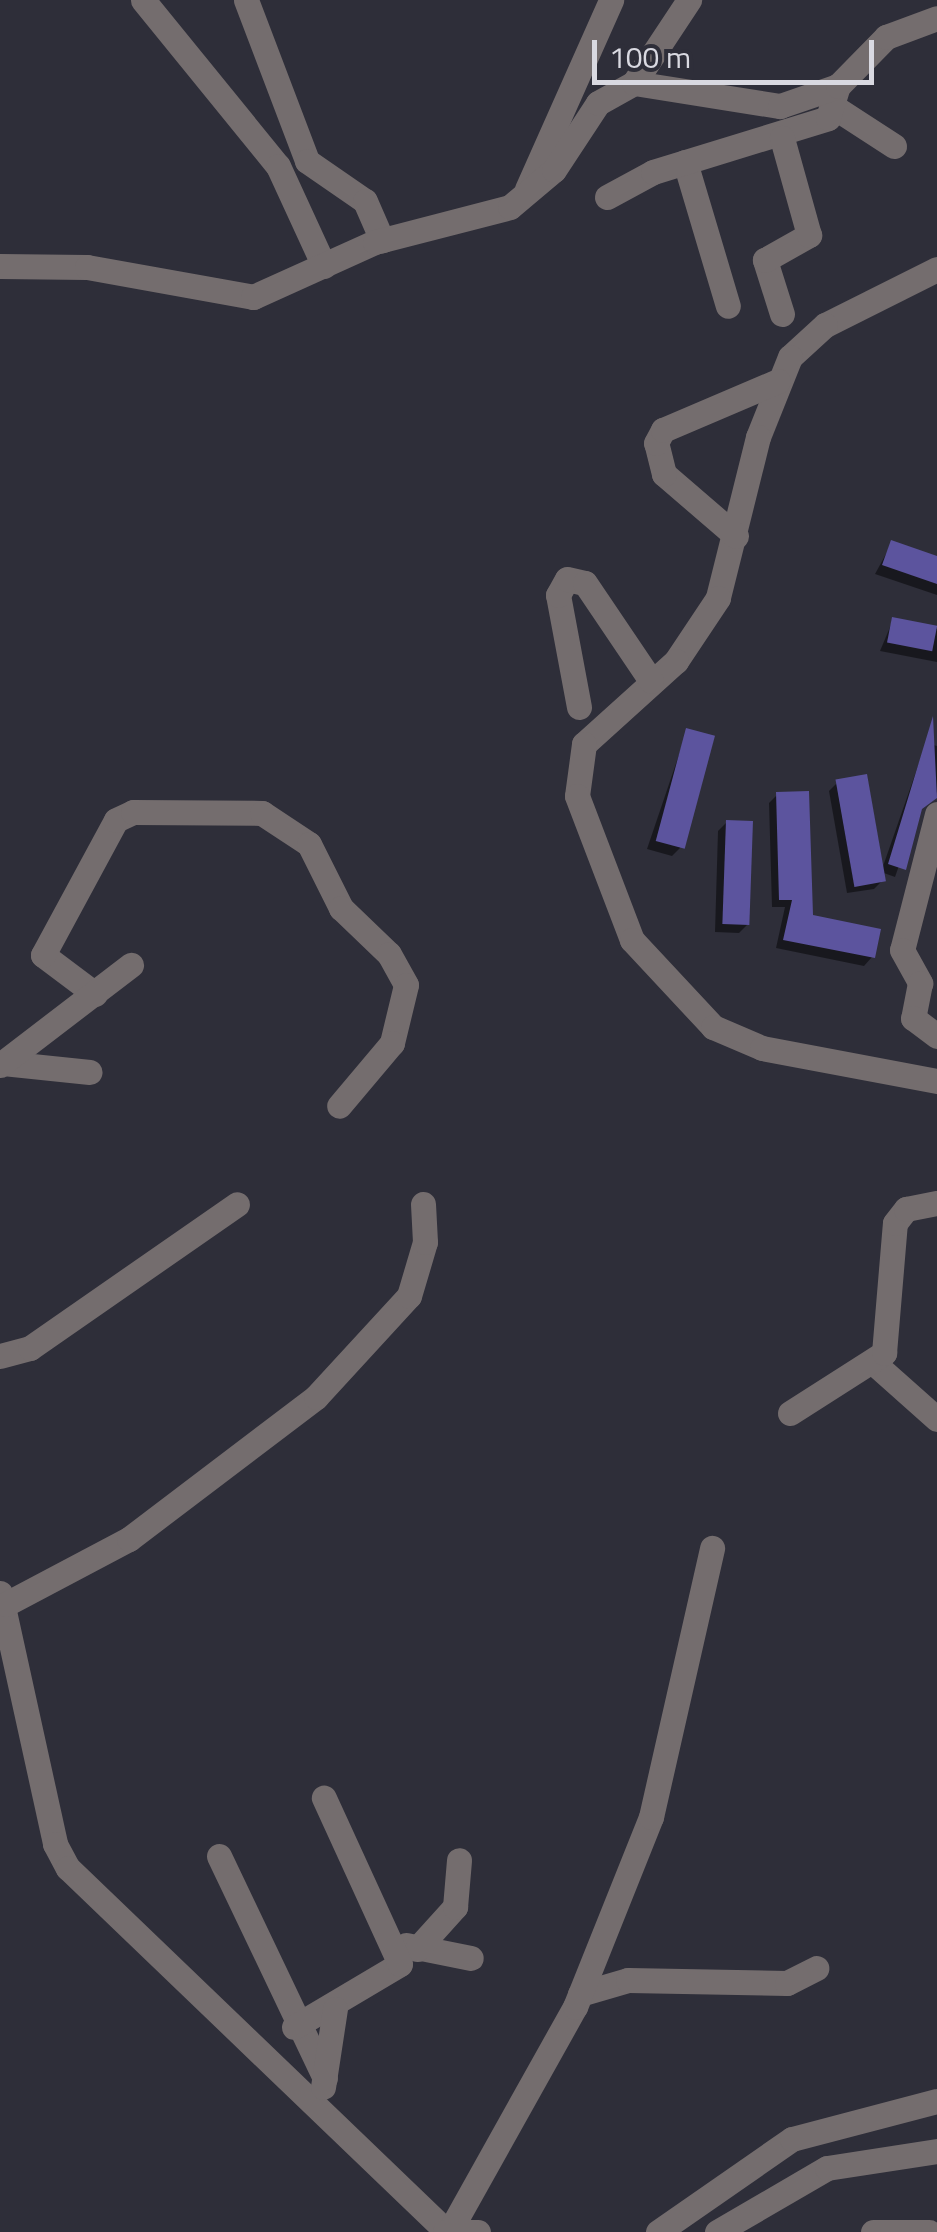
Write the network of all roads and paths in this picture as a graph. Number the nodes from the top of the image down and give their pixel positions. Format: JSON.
{"nodes":[{"id":1,"x":143,"y":0,"type":"edge"},
{"id":2,"x":246,"y":0,"type":"edge"},
{"id":3,"x":610,"y":0,"type":"edge"},
{"id":4,"x":689,"y":0,"type":"edge"},
{"id":5,"x":937,"y":18,"type":"edge"},
{"id":6,"x":634,"y":84,"type":"junction"},
{"id":7,"x":838,"y":97,"type":"junction"},
{"id":8,"x":782,"y":138,"type":"junction"},
{"id":9,"x":894,"y":146,"type":"dead end"},
{"id":10,"x":685,"y":162,"type":"junction"},
{"id":11,"x":607,"y":197,"type":"dead end"},
{"id":12,"x":523,"y":198,"type":"junction"},
{"id":13,"x":382,"y":240,"type":"junction"},
{"id":14,"x":4,"y":259,"type":"edge"},
{"id":15,"x":324,"y":266,"type":"junction"},
{"id":16,"x":937,"y":269,"type":"edge"},
{"id":17,"x":728,"y":306,"type":"dead end"},
{"id":18,"x":782,"y":314,"type":"dead end"},
{"id":19,"x":778,"y":380,"type":"junction"},
{"id":20,"x":736,"y":536,"type":"junction"},
{"id":21,"x":651,"y":680,"type":"junction"},
{"id":22,"x":579,"y":707,"type":"dead end"},
{"id":23,"x":937,"y":814,"type":"edge"},
{"id":24,"x":131,"y":966,"type":"dead end"},
{"id":25,"x":94,"y":994,"type":"junction"},
{"id":26,"x":937,"y":1036,"type":"edge"},
{"id":27,"x":2,"y":1064,"type":"edge"},
{"id":28,"x":90,"y":1072,"type":"dead end"},
{"id":29,"x":937,"y":1081,"type":"edge"},
{"id":30,"x":339,"y":1106,"type":"dead end"},
{"id":31,"x":937,"y":1203,"type":"edge"},
{"id":32,"x":237,"y":1204,"type":"dead end"},
{"id":33,"x":423,"y":1204,"type":"dead end"},
{"id":34,"x":0,"y":1356,"type":"edge"},
{"id":35,"x":875,"y":1364,"type":"junction"},
{"id":36,"x":790,"y":1413,"type":"dead end"},
{"id":37,"x":937,"y":1419,"type":"edge"},
{"id":38,"x":712,"y":1548,"type":"dead end"},
{"id":39,"x":3,"y":1599,"type":"edge"},
{"id":40,"x":324,"y":1798,"type":"dead end"},
{"id":41,"x":218,"y":1856,"type":"dead end"},
{"id":42,"x":459,"y":1860,"type":"dead end"},
{"id":43,"x":391,"y":1940,"type":"junction"},
{"id":44,"x":417,"y":1949,"type":"junction"},
{"id":45,"x":471,"y":1958,"type":"dead end"},
{"id":46,"x":816,"y":1968,"type":"dead end"},
{"id":47,"x":580,"y":1994,"type":"junction"},
{"id":48,"x":336,"y":2008,"type":"junction"},
{"id":49,"x":294,"y":2027,"type":"junction"},
{"id":50,"x":325,"y":2078,"type":"junction"},
{"id":51,"x":937,"y":2101,"type":"edge"},
{"id":52,"x":319,"y":2112,"type":"junction"},
{"id":53,"x":937,"y":2151,"type":"edge"},
{"id":54,"x":456,"y":2230,"type":"edge"},
{"id":55,"x":658,"y":2232,"type":"edge"},
{"id":56,"x":717,"y":2232,"type":"edge"},
{"id":57,"x":872,"y":2232,"type":"edge"},
{"id":58,"x":930,"y":2232,"type":"edge"}],
"edges":[{"from":1,"to":15,"type":"street"},
{"from":2,"to":13,"type":"street"},
{"from":3,"to":12,"type":"street"},
{"from":4,"to":6,"type":"street"},
{"from":5,"to":7,"type":"street"},
{"from":6,"to":7,"type":"street"},
{"from":6,"to":12,"type":"street"},
{"from":7,"to":8,"type":"street"},
{"from":7,"to":9,"type":"street"},
{"from":8,"to":10,"type":"street"},
{"from":8,"to":18,"type":"street"},
{"from":10,"to":11,"type":"street"},
{"from":10,"to":17,"type":"street"},
{"from":12,"to":13,"type":"street"},
{"from":13,"to":15,"type":"street"},
{"from":14,"to":15,"type":"street"},
{"from":16,"to":19,"type":"street"},
{"from":19,"to":20,"type":"street"},
{"from":19,"to":20,"type":"street"},
{"from":20,"to":21,"type":"street"},
{"from":21,"to":22,"type":"street"},
{"from":21,"to":29,"type":"street"},
{"from":23,"to":26,"type":"street"},
{"from":24,"to":25,"type":"street"},
{"from":25,"to":27,"type":"street"},
{"from":25,"to":30,"type":"street"},
{"from":27,"to":28,"type":"street"},
{"from":31,"to":35,"type":"street"},
{"from":32,"to":34,"type":"street"},
{"from":33,"to":39,"type":"street"},
{"from":35,"to":36,"type":"street"},
{"from":35,"to":37,"type":"street"},
{"from":38,"to":47,"type":"street"},
{"from":39,"to":52,"type":"street"},
{"from":40,"to":43,"type":"street"},
{"from":41,"to":49,"type":"street"},
{"from":42,"to":44,"type":"street"},
{"from":43,"to":44,"type":"street"},
{"from":43,"to":48,"type":"street"},
{"from":44,"to":45,"type":"street"},
{"from":46,"to":47,"type":"street"},
{"from":47,"to":54,"type":"street"},
{"from":48,"to":49,"type":"street"},
{"from":48,"to":50,"type":"street"},
{"from":49,"to":50,"type":"street"},
{"from":50,"to":52,"type":"street"},
{"from":51,"to":55,"type":"street"},
{"from":52,"to":54,"type":"street"},
{"from":53,"to":56,"type":"street"},
{"from":57,"to":58,"type":"street"}]}
